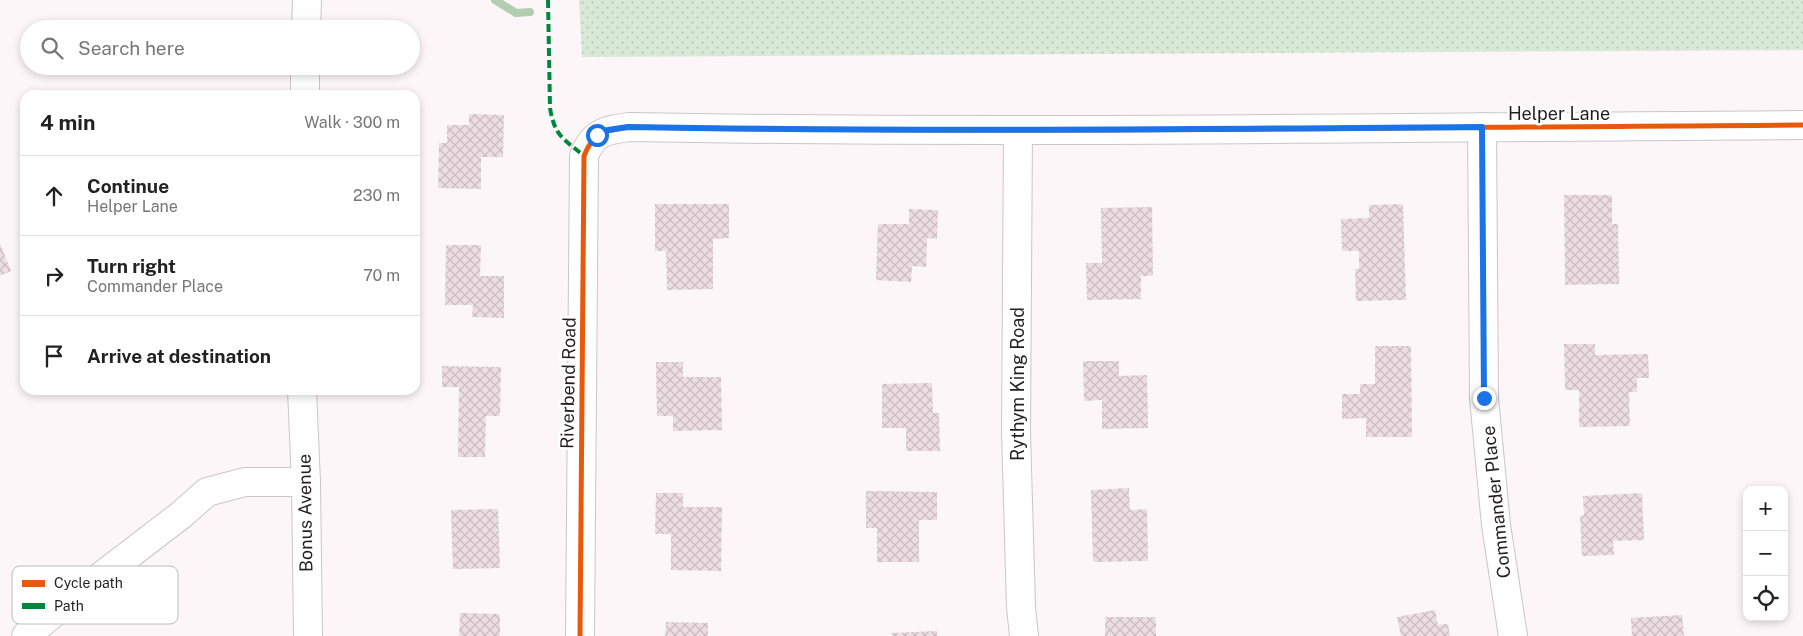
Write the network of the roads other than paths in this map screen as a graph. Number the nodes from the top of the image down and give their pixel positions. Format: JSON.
{"nodes":[{"id":1,"x":307,"y":0,"type":"edge"},
{"id":2,"x":306,"y":20,"type":"edge"},
{"id":3,"x":306,"y":75,"type":"edge"},
{"id":4,"x":305,"y":90,"type":"edge"},
{"id":5,"x":1803,"y":125,"type":"edge"},
{"id":6,"x":1482,"y":127,"type":"junction"},
{"id":7,"x":1018,"y":131,"type":"junction"},
{"id":8,"x":597,"y":135,"type":"joint"},
{"id":9,"x":302,"y":395,"type":"edge"},
{"id":10,"x":306,"y":482,"type":"junction"},
{"id":11,"x":114,"y":566,"type":"edge"},
{"id":12,"x":40,"y":624,"type":"edge"},
{"id":13,"x":26,"y":636,"type":"edge"},
{"id":14,"x":308,"y":636,"type":"edge"},
{"id":15,"x":580,"y":636,"type":"edge"},
{"id":16,"x":1024,"y":636,"type":"edge"},
{"id":17,"x":1513,"y":636,"type":"edge"}],
"edges":[{"from":1,"to":2,"type":"street"},
{"from":3,"to":4,"type":"street"},
{"from":5,"to":6,"type":"street","name":"Helper Lane"},
{"from":6,"to":7,"type":"street","name":"Helper Lane"},
{"from":6,"to":17,"type":"street","name":"Commander Place"},
{"from":7,"to":8,"type":"street","name":"Helper Lane"},
{"from":7,"to":16,"type":"street","name":"Rythym King Road"},
{"from":8,"to":15,"type":"street","name":"Riverbend Road"},
{"from":9,"to":10,"type":"street","name":"Bonus Avenue"},
{"from":10,"to":11,"type":"street"},
{"from":10,"to":14,"type":"street","name":"Bonus Avenue"},
{"from":12,"to":13,"type":"street"}]}
